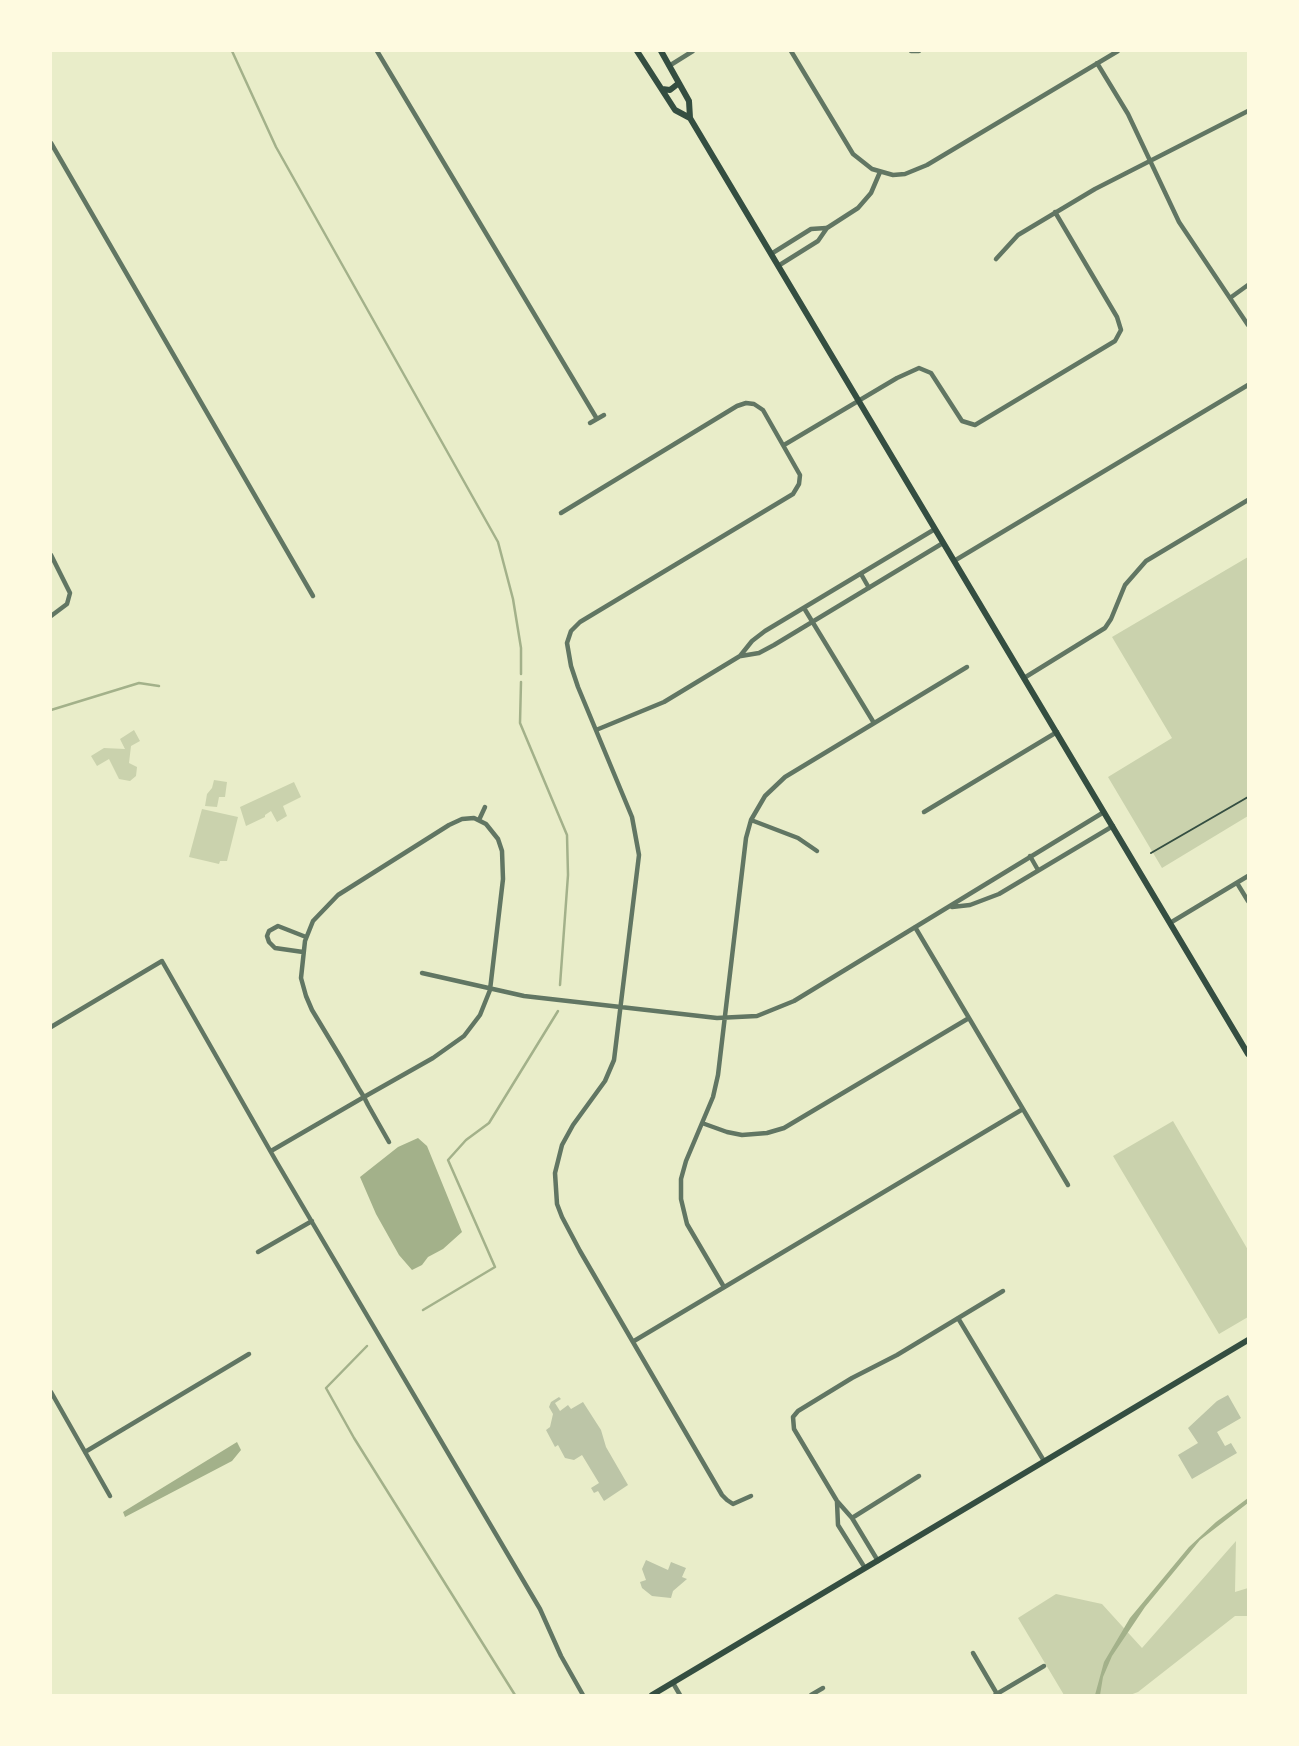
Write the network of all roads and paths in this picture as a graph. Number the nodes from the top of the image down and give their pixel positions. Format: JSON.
{"nodes":[{"id":1,"x":377,"y":51,"type":"edge"},
{"id":2,"x":637,"y":51,"type":"edge"},
{"id":3,"x":693,"y":51,"type":"edge"},
{"id":4,"x":791,"y":51,"type":"edge"},
{"id":5,"x":911,"y":51,"type":"edge"},
{"id":6,"x":919,"y":51,"type":"edge"},
{"id":7,"x":1118,"y":51,"type":"edge"},
{"id":8,"x":664,"y":52,"type":"edge"},
{"id":9,"x":1097,"y":63,"type":"junction"},
{"id":10,"x":669,"y":66,"type":"junction"},
{"id":11,"x":679,"y":83,"type":"junction"},
{"id":12,"x":662,"y":89,"type":"junction"},
{"id":13,"x":1248,"y":111,"type":"edge"},
{"id":14,"x":690,"y":118,"type":"junction"},
{"id":15,"x":51,"y":143,"type":"edge"},
{"id":16,"x":1149,"y":162,"type":"junction"},
{"id":17,"x":880,"y":173,"type":"junction"},
{"id":18,"x":1055,"y":212,"type":"junction"},
{"id":19,"x":827,"y":228,"type":"junction"},
{"id":20,"x":771,"y":254,"type":"junction"},
{"id":21,"x":996,"y":259,"type":"dead end"},
{"id":22,"x":778,"y":266,"type":"junction"},
{"id":23,"x":1248,"y":285,"type":"edge"},
{"id":24,"x":1230,"y":298,"type":"junction"},
{"id":25,"x":1248,"y":325,"type":"edge"},
{"id":26,"x":1248,"y":385,"type":"edge"},
{"id":27,"x":859,"y":401,"type":"junction"},
{"id":28,"x":604,"y":415,"type":"dead end"},
{"id":29,"x":597,"y":419,"type":"junction"},
{"id":30,"x":590,"y":423,"type":"dead end"},
{"id":31,"x":784,"y":446,"type":"junction"},
{"id":32,"x":1248,"y":500,"type":"edge"},
{"id":33,"x":561,"y":513,"type":"dead end"},
{"id":34,"x":935,"y":529,"type":"junction"},
{"id":35,"x":943,"y":543,"type":"junction"},
{"id":36,"x":51,"y":555,"type":"edge"},
{"id":37,"x":954,"y":561,"type":"junction"},
{"id":38,"x":861,"y":574,"type":"junction"},
{"id":39,"x":869,"y":588,"type":"junction"},
{"id":40,"x":313,"y":596,"type":"dead end"},
{"id":41,"x":804,"y":608,"type":"junction"},
{"id":42,"x":51,"y":616,"type":"edge"},
{"id":43,"x":813,"y":622,"type":"junction"},
{"id":44,"x":740,"y":656,"type":"junction"},
{"id":45,"x":967,"y":667,"type":"dead end"},
{"id":46,"x":1024,"y":678,"type":"junction"},
{"id":47,"x":873,"y":723,"type":"junction"},
{"id":48,"x":596,"y":730,"type":"junction"},
{"id":49,"x":1057,"y":732,"type":"junction"},
{"id":50,"x":1248,"y":797,"type":"edge"},
{"id":51,"x":485,"y":807,"type":"dead end"},
{"id":52,"x":924,"y":812,"type":"dead end"},
{"id":53,"x":1104,"y":812,"type":"junction"},
{"id":54,"x":751,"y":820,"type":"junction"},
{"id":55,"x":479,"y":821,"type":"junction"},
{"id":56,"x":1113,"y":826,"type":"junction"},
{"id":57,"x":817,"y":852,"type":"dead end"},
{"id":58,"x":1151,"y":853,"type":"dead end"},
{"id":59,"x":1030,"y":856,"type":"junction"},
{"id":60,"x":1038,"y":870,"type":"junction"},
{"id":61,"x":1248,"y":876,"type":"edge"},
{"id":62,"x":1237,"y":883,"type":"junction"},
{"id":63,"x":1248,"y":901,"type":"edge"},
{"id":64,"x":951,"y":907,"type":"junction"},
{"id":65,"x":1170,"y":923,"type":"junction"},
{"id":66,"x":915,"y":928,"type":"junction"},
{"id":67,"x":306,"y":937,"type":"junction"},
{"id":68,"x":304,"y":952,"type":"junction"},
{"id":69,"x":422,"y":973,"type":"dead end"},
{"id":70,"x":490,"y":989,"type":"junction"},
{"id":71,"x":621,"y":1007,"type":"junction"},
{"id":72,"x":726,"y":1018,"type":"junction"},
{"id":73,"x":970,"y":1018,"type":"junction"},
{"id":74,"x":51,"y":1027,"type":"edge"},
{"id":75,"x":1248,"y":1054,"type":"edge"},
{"id":76,"x":364,"y":1097,"type":"junction"},
{"id":77,"x":1023,"y":1109,"type":"junction"},
{"id":78,"x":702,"y":1123,"type":"junction"},
{"id":79,"x":389,"y":1142,"type":"dead end"},
{"id":80,"x":271,"y":1152,"type":"junction"},
{"id":81,"x":1068,"y":1185,"type":"dead end"},
{"id":82,"x":312,"y":1221,"type":"junction"},
{"id":83,"x":258,"y":1252,"type":"dead end"},
{"id":84,"x":724,"y":1287,"type":"junction"},
{"id":85,"x":1003,"y":1291,"type":"dead end"},
{"id":86,"x":958,"y":1318,"type":"junction"},
{"id":87,"x":1248,"y":1340,"type":"edge"},
{"id":88,"x":634,"y":1341,"type":"junction"},
{"id":89,"x":249,"y":1354,"type":"dead end"},
{"id":90,"x":51,"y":1392,"type":"edge"},
{"id":91,"x":85,"y":1452,"type":"junction"},
{"id":92,"x":1044,"y":1462,"type":"junction"},
{"id":93,"x":919,"y":1476,"type":"dead end"},
{"id":94,"x":110,"y":1496,"type":"dead end"},
{"id":95,"x":751,"y":1496,"type":"dead end"},
{"id":96,"x":837,"y":1501,"type":"junction"},
{"id":97,"x":852,"y":1518,"type":"junction"},
{"id":98,"x":878,"y":1561,"type":"junction"},
{"id":99,"x":865,"y":1569,"type":"junction"},
{"id":100,"x":972,"y":1653,"type":"dead end"},
{"id":101,"x":1044,"y":1666,"type":"dead end"},
{"id":102,"x":673,"y":1683,"type":"junction"},
{"id":103,"x":823,"y":1688,"type":"dead end"},
{"id":104,"x":583,"y":1695,"type":"edge"},
{"id":105,"x":652,"y":1695,"type":"edge"},
{"id":106,"x":680,"y":1695,"type":"edge"},
{"id":107,"x":811,"y":1695,"type":"edge"},
{"id":108,"x":996,"y":1695,"type":"edge"}],
"edges":[{"from":1,"to":29,"type":"street"},
{"from":2,"to":12,"type":"main road"},
{"from":3,"to":10,"type":"street"},
{"from":4,"to":17,"type":"street"},
{"from":5,"to":6,"type":"street"},
{"from":7,"to":9,"type":"street"},
{"from":8,"to":10,"type":"main road"},
{"from":9,"to":16,"type":"street"},
{"from":9,"to":17,"type":"street"},
{"from":10,"to":11,"type":"main road"},
{"from":11,"to":12,"type":"main road"},
{"from":11,"to":14,"type":"main road"},
{"from":12,"to":14,"type":"main road"},
{"from":13,"to":16,"type":"street"},
{"from":14,"to":20,"type":"main road"},
{"from":15,"to":40,"type":"street"},
{"from":16,"to":18,"type":"street"},
{"from":16,"to":24,"type":"street"},
{"from":17,"to":19,"type":"street"},
{"from":18,"to":21,"type":"street"},
{"from":18,"to":27,"type":"street"},
{"from":19,"to":20,"type":"street"},
{"from":19,"to":22,"type":"street"},
{"from":20,"to":22,"type":"main road"},
{"from":22,"to":27,"type":"main road"},
{"from":23,"to":24,"type":"street"},
{"from":24,"to":25,"type":"street"},
{"from":26,"to":37,"type":"street"},
{"from":27,"to":31,"type":"street"},
{"from":27,"to":34,"type":"main road"},
{"from":28,"to":29,"type":"street"},
{"from":29,"to":30,"type":"street"},
{"from":31,"to":33,"type":"street"},
{"from":31,"to":48,"type":"street"},
{"from":32,"to":46,"type":"street"},
{"from":34,"to":35,"type":"main road"},
{"from":34,"to":38,"type":"street"},
{"from":35,"to":37,"type":"main road"},
{"from":35,"to":39,"type":"street"},
{"from":36,"to":42,"type":"street"},
{"from":37,"to":46,"type":"main road"},
{"from":38,"to":39,"type":"street"},
{"from":38,"to":41,"type":"street"},
{"from":39,"to":43,"type":"street"},
{"from":41,"to":43,"type":"street"},
{"from":41,"to":44,"type":"street"},
{"from":43,"to":44,"type":"street"},
{"from":43,"to":47,"type":"street"},
{"from":44,"to":48,"type":"street"},
{"from":45,"to":47,"type":"street"},
{"from":46,"to":49,"type":"main road"},
{"from":47,"to":54,"type":"street"},
{"from":48,"to":71,"type":"street"},
{"from":49,"to":52,"type":"street"},
{"from":49,"to":53,"type":"main road"},
{"from":50,"to":58,"type":"path"},
{"from":51,"to":55,"type":"street"},
{"from":53,"to":56,"type":"main road"},
{"from":53,"to":59,"type":"street"},
{"from":54,"to":57,"type":"street"},
{"from":54,"to":72,"type":"street"},
{"from":55,"to":67,"type":"street"},
{"from":55,"to":70,"type":"street"},
{"from":56,"to":60,"type":"street"},
{"from":56,"to":65,"type":"main road"},
{"from":59,"to":60,"type":"street"},
{"from":59,"to":64,"type":"street"},
{"from":60,"to":64,"type":"street"},
{"from":61,"to":62,"type":"street"},
{"from":62,"to":63,"type":"street"},
{"from":62,"to":65,"type":"street"},
{"from":64,"to":66,"type":"street"},
{"from":65,"to":75,"type":"main road"},
{"from":66,"to":72,"type":"street"},
{"from":66,"to":73,"type":"street"},
{"from":67,"to":68,"type":"street"},
{"from":67,"to":68,"type":"street"},
{"from":68,"to":76,"type":"street"},
{"from":69,"to":70,"type":"street"},
{"from":70,"to":71,"type":"street"},
{"from":70,"to":76,"type":"street"},
{"from":71,"to":72,"type":"street"},
{"from":71,"to":88,"type":"street"},
{"from":72,"to":78,"type":"street"},
{"from":73,"to":77,"type":"street"},
{"from":73,"to":78,"type":"street"},
{"from":74,"to":80,"type":"street"},
{"from":76,"to":79,"type":"street"},
{"from":76,"to":80,"type":"street"},
{"from":77,"to":81,"type":"street"},
{"from":77,"to":84,"type":"street"},
{"from":78,"to":84,"type":"street"},
{"from":80,"to":82,"type":"street"},
{"from":82,"to":83,"type":"street"},
{"from":82,"to":104,"type":"street"},
{"from":84,"to":88,"type":"street"},
{"from":85,"to":86,"type":"street"},
{"from":86,"to":92,"type":"street"},
{"from":86,"to":96,"type":"street"},
{"from":87,"to":92,"type":"main road"},
{"from":88,"to":95,"type":"street"},
{"from":89,"to":91,"type":"street"},
{"from":90,"to":91,"type":"street"},
{"from":91,"to":94,"type":"street"},
{"from":92,"to":98,"type":"main road"},
{"from":93,"to":97,"type":"street"},
{"from":96,"to":97,"type":"street"},
{"from":96,"to":99,"type":"street"},
{"from":97,"to":98,"type":"street"},
{"from":98,"to":99,"type":"main road"},
{"from":99,"to":102,"type":"main road"},
{"from":100,"to":108,"type":"street"},
{"from":101,"to":108,"type":"street"},
{"from":102,"to":105,"type":"main road"},
{"from":102,"to":106,"type":"street"},
{"from":103,"to":107,"type":"street"}]}
